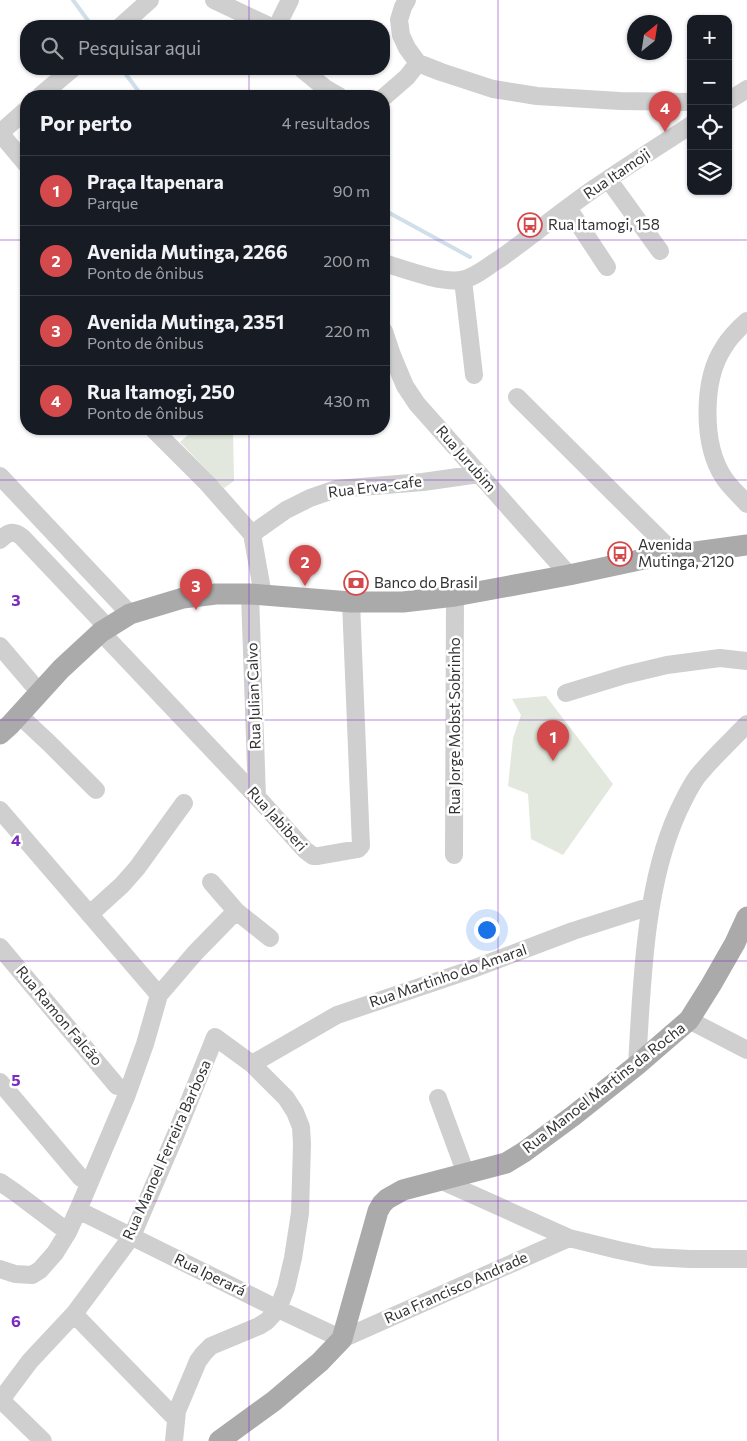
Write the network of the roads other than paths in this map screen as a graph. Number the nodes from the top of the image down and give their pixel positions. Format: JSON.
{"nodes":[{"id":1,"x":150,"y":0,"type":"edge"},
{"id":2,"x":214,"y":0,"type":"edge"},
{"id":3,"x":290,"y":0,"type":"edge"},
{"id":4,"x":407,"y":0,"type":"edge"},
{"id":5,"x":128,"y":20,"type":"edge"},
{"id":6,"x":256,"y":20,"type":"edge"},
{"id":7,"x":280,"y":20,"type":"edge"},
{"id":8,"x":418,"y":63,"type":"junction"},
{"id":9,"x":65,"y":75,"type":"edge"},
{"id":10,"x":309,"y":75,"type":"edge"},
{"id":11,"x":747,"y":89,"type":"edge"},
{"id":12,"x":47,"y":90,"type":"edge"},
{"id":13,"x":328,"y":90,"type":"edge"},
{"id":14,"x":390,"y":92,"type":"edge"},
{"id":15,"x":732,"y":98,"type":"edge"},
{"id":16,"x":687,"y":102,"type":"edge"},
{"id":17,"x":20,"y":115,"type":"edge"},
{"id":18,"x":687,"y":128,"type":"edge"},
{"id":19,"x":0,"y":133,"type":"edge"},
{"id":20,"x":20,"y":157,"type":"edge"},
{"id":21,"x":608,"y":179,"type":"junction"},
{"id":22,"x":568,"y":208,"type":"junction"},
{"id":23,"x":660,"y":251,"type":"dead end"},
{"id":24,"x":390,"y":265,"type":"edge"},
{"id":25,"x":607,"y":267,"type":"dead end"},
{"id":26,"x":462,"y":280,"type":"junction"},
{"id":27,"x":747,"y":321,"type":"edge"},
{"id":28,"x":390,"y":349,"type":"edge"},
{"id":29,"x":474,"y":375,"type":"dead end"},
{"id":30,"x":517,"y":396,"type":"dead end"},
{"id":31,"x":158,"y":435,"type":"edge"},
{"id":32,"x":479,"y":474,"type":"junction"},
{"id":33,"x":0,"y":476,"type":"edge"},
{"id":34,"x":747,"y":504,"type":"edge"},
{"id":35,"x":252,"y":534,"type":"junction"},
{"id":36,"x":0,"y":540,"type":"edge"},
{"id":37,"x":747,"y":545,"type":"edge"},
{"id":38,"x":675,"y":554,"type":"junction"},
{"id":39,"x":569,"y":575,"type":"junction"},
{"id":40,"x":256,"y":594,"type":"junction"},
{"id":41,"x":455,"y":596,"type":"junction"},
{"id":42,"x":351,"y":602,"type":"junction"},
{"id":43,"x":130,"y":614,"type":"junction"},
{"id":44,"x":105,"y":630,"type":"junction"},
{"id":45,"x":0,"y":646,"type":"edge"},
{"id":46,"x":747,"y":660,"type":"edge"},
{"id":47,"x":40,"y":693,"type":"junction"},
{"id":48,"x":566,"y":693,"type":"dead end"},
{"id":49,"x":19,"y":715,"type":"junction"},
{"id":50,"x":747,"y":724,"type":"edge"},
{"id":51,"x":0,"y":734,"type":"edge"},
{"id":52,"x":96,"y":790,"type":"dead end"},
{"id":53,"x":257,"y":797,"type":"junction"},
{"id":54,"x":184,"y":803,"type":"dead end"},
{"id":55,"x":0,"y":810,"type":"edge"},
{"id":56,"x":454,"y":856,"type":"dead end"},
{"id":57,"x":211,"y":882,"type":"dead end"},
{"id":58,"x":651,"y":906,"type":"junction"},
{"id":59,"x":236,"y":911,"type":"junction"},
{"id":60,"x":90,"y":914,"type":"junction"},
{"id":61,"x":747,"y":917,"type":"edge"},
{"id":62,"x":270,"y":938,"type":"dead end"},
{"id":63,"x":0,"y":947,"type":"edge"},
{"id":64,"x":159,"y":995,"type":"junction"},
{"id":65,"x":689,"y":1020,"type":"junction"},
{"id":66,"x":747,"y":1050,"type":"edge"},
{"id":67,"x":252,"y":1064,"type":"junction"},
{"id":68,"x":637,"y":1065,"type":"junction"},
{"id":69,"x":0,"y":1082,"type":"edge"},
{"id":70,"x":117,"y":1086,"type":"dead end"},
{"id":71,"x":438,"y":1098,"type":"dead end"},
{"id":72,"x":466,"y":1174,"type":"junction"},
{"id":73,"x":81,"y":1178,"type":"dead end"},
{"id":74,"x":440,"y":1180,"type":"junction"},
{"id":75,"x":0,"y":1182,"type":"edge"},
{"id":76,"x":78,"y":1210,"type":"junction"},
{"id":77,"x":68,"y":1232,"type":"junction"},
{"id":78,"x":132,"y":1236,"type":"junction"},
{"id":79,"x":569,"y":1238,"type":"junction"},
{"id":80,"x":747,"y":1259,"type":"edge"},
{"id":81,"x":0,"y":1269,"type":"edge"},
{"id":82,"x":278,"y":1309,"type":"junction"},
{"id":83,"x":74,"y":1314,"type":"junction"},
{"id":84,"x":342,"y":1339,"type":"junction"},
{"id":85,"x":0,"y":1400,"type":"edge"},
{"id":86,"x":176,"y":1419,"type":"junction"},
{"id":87,"x":42,"y":1441,"type":"edge"},
{"id":88,"x":174,"y":1441,"type":"edge"},
{"id":89,"x":219,"y":1441,"type":"edge"}],
"edges":[{"from":1,"to":5,"type":"street"},
{"from":2,"to":6,"type":"street"},
{"from":3,"to":7,"type":"street"},
{"from":4,"to":8,"type":"street"},
{"from":8,"to":14,"type":"street"},
{"from":8,"to":16,"type":"street"},
{"from":9,"to":12,"type":"street"},
{"from":10,"to":13,"type":"street"},
{"from":11,"to":15,"type":"street"},
{"from":17,"to":19,"type":"street"},
{"from":18,"to":21,"type":"street","name":"Rua Itamoji"},
{"from":19,"to":20,"type":"street"},
{"from":21,"to":22,"type":"street","name":"Rua Itamoji"},
{"from":21,"to":23,"type":"street"},
{"from":22,"to":25,"type":"street"},
{"from":22,"to":26,"type":"street","name":"Rua Itamoji"},
{"from":24,"to":26,"type":"street"},
{"from":26,"to":29,"type":"street"},
{"from":27,"to":34,"type":"street"},
{"from":28,"to":32,"type":"street","name":"Rua Jurubim"},
{"from":30,"to":38,"type":"street"},
{"from":31,"to":35,"type":"street"},
{"from":32,"to":35,"type":"street","name":"Rua Erva-cafe"},
{"from":32,"to":39,"type":"street","name":"Rua Jurubim"},
{"from":33,"to":43,"type":"street"},
{"from":35,"to":40,"type":"street","name":"Rua Julian Calvo"},
{"from":36,"to":44,"type":"street","name":"Rua Jabiberi"},
{"from":37,"to":38,"type":"main road"},
{"from":38,"to":39,"type":"main road"},
{"from":39,"to":41,"type":"main road"},
{"from":40,"to":42,"type":"main road"},
{"from":40,"to":43,"type":"main road"},
{"from":40,"to":53,"type":"street","name":"Rua Julian Calvo"},
{"from":41,"to":42,"type":"main road"},
{"from":41,"to":56,"type":"street","name":"Rua Jorge Mobst Sobrinho"},
{"from":42,"to":53,"type":"street","name":"Rua Jabiberi"},
{"from":43,"to":44,"type":"main road"},
{"from":44,"to":47,"type":"main road"},
{"from":44,"to":53,"type":"street","name":"Rua Jabiberi"},
{"from":45,"to":47,"type":"street"},
{"from":46,"to":48,"type":"street"},
{"from":47,"to":49,"type":"main road"},
{"from":49,"to":51,"type":"main road"},
{"from":49,"to":52,"type":"street"},
{"from":50,"to":58,"type":"street"},
{"from":54,"to":60,"type":"street"},
{"from":55,"to":60,"type":"street"},
{"from":57,"to":59,"type":"street"},
{"from":58,"to":67,"type":"street","name":"Rua Martinho do Amaral"},
{"from":58,"to":68,"type":"street"},
{"from":59,"to":62,"type":"street"},
{"from":59,"to":64,"type":"street"},
{"from":60,"to":64,"type":"street"},
{"from":61,"to":65,"type":"main road","name":"Rua Manoel Martins da Rocha"},
{"from":63,"to":70,"type":"street","name":"Rua Ramon Falcão"},
{"from":64,"to":76,"type":"street"},
{"from":65,"to":66,"type":"street"},
{"from":65,"to":68,"type":"main road","name":"Rua Manoel Martins da Rocha"},
{"from":67,"to":78,"type":"street","name":"Rua Manoel Ferreira Barbosa"},
{"from":67,"to":82,"type":"street"},
{"from":68,"to":72,"type":"main road","name":"Rua Manoel Martins da Rocha"},
{"from":69,"to":73,"type":"street"},
{"from":71,"to":72,"type":"street"},
{"from":72,"to":74,"type":"main road","name":"Rua Manoel Martins da Rocha"},
{"from":74,"to":79,"type":"street"},
{"from":74,"to":84,"type":"main road","name":"Rua Manoel Martins da Rocha"},
{"from":75,"to":77,"type":"street"},
{"from":76,"to":77,"type":"street"},
{"from":76,"to":78,"type":"street","name":"Rua Iperará"},
{"from":77,"to":81,"type":"street"},
{"from":78,"to":82,"type":"street","name":"Rua Iperará"},
{"from":78,"to":83,"type":"street","name":"Rua Manoel Ferreira Barbosa"},
{"from":79,"to":80,"type":"street"},
{"from":79,"to":84,"type":"street","name":"Rua Francisco Andrade"},
{"from":82,"to":84,"type":"street","name":"Rua Iperará"},
{"from":82,"to":86,"type":"street"},
{"from":83,"to":85,"type":"street","name":"Rua Manoel Ferreira Barbosa"},
{"from":83,"to":86,"type":"street"},
{"from":84,"to":89,"type":"main road","name":"Rua Manoel Martins da Rocha"},
{"from":85,"to":87,"type":"street"},
{"from":86,"to":88,"type":"street"}]}
